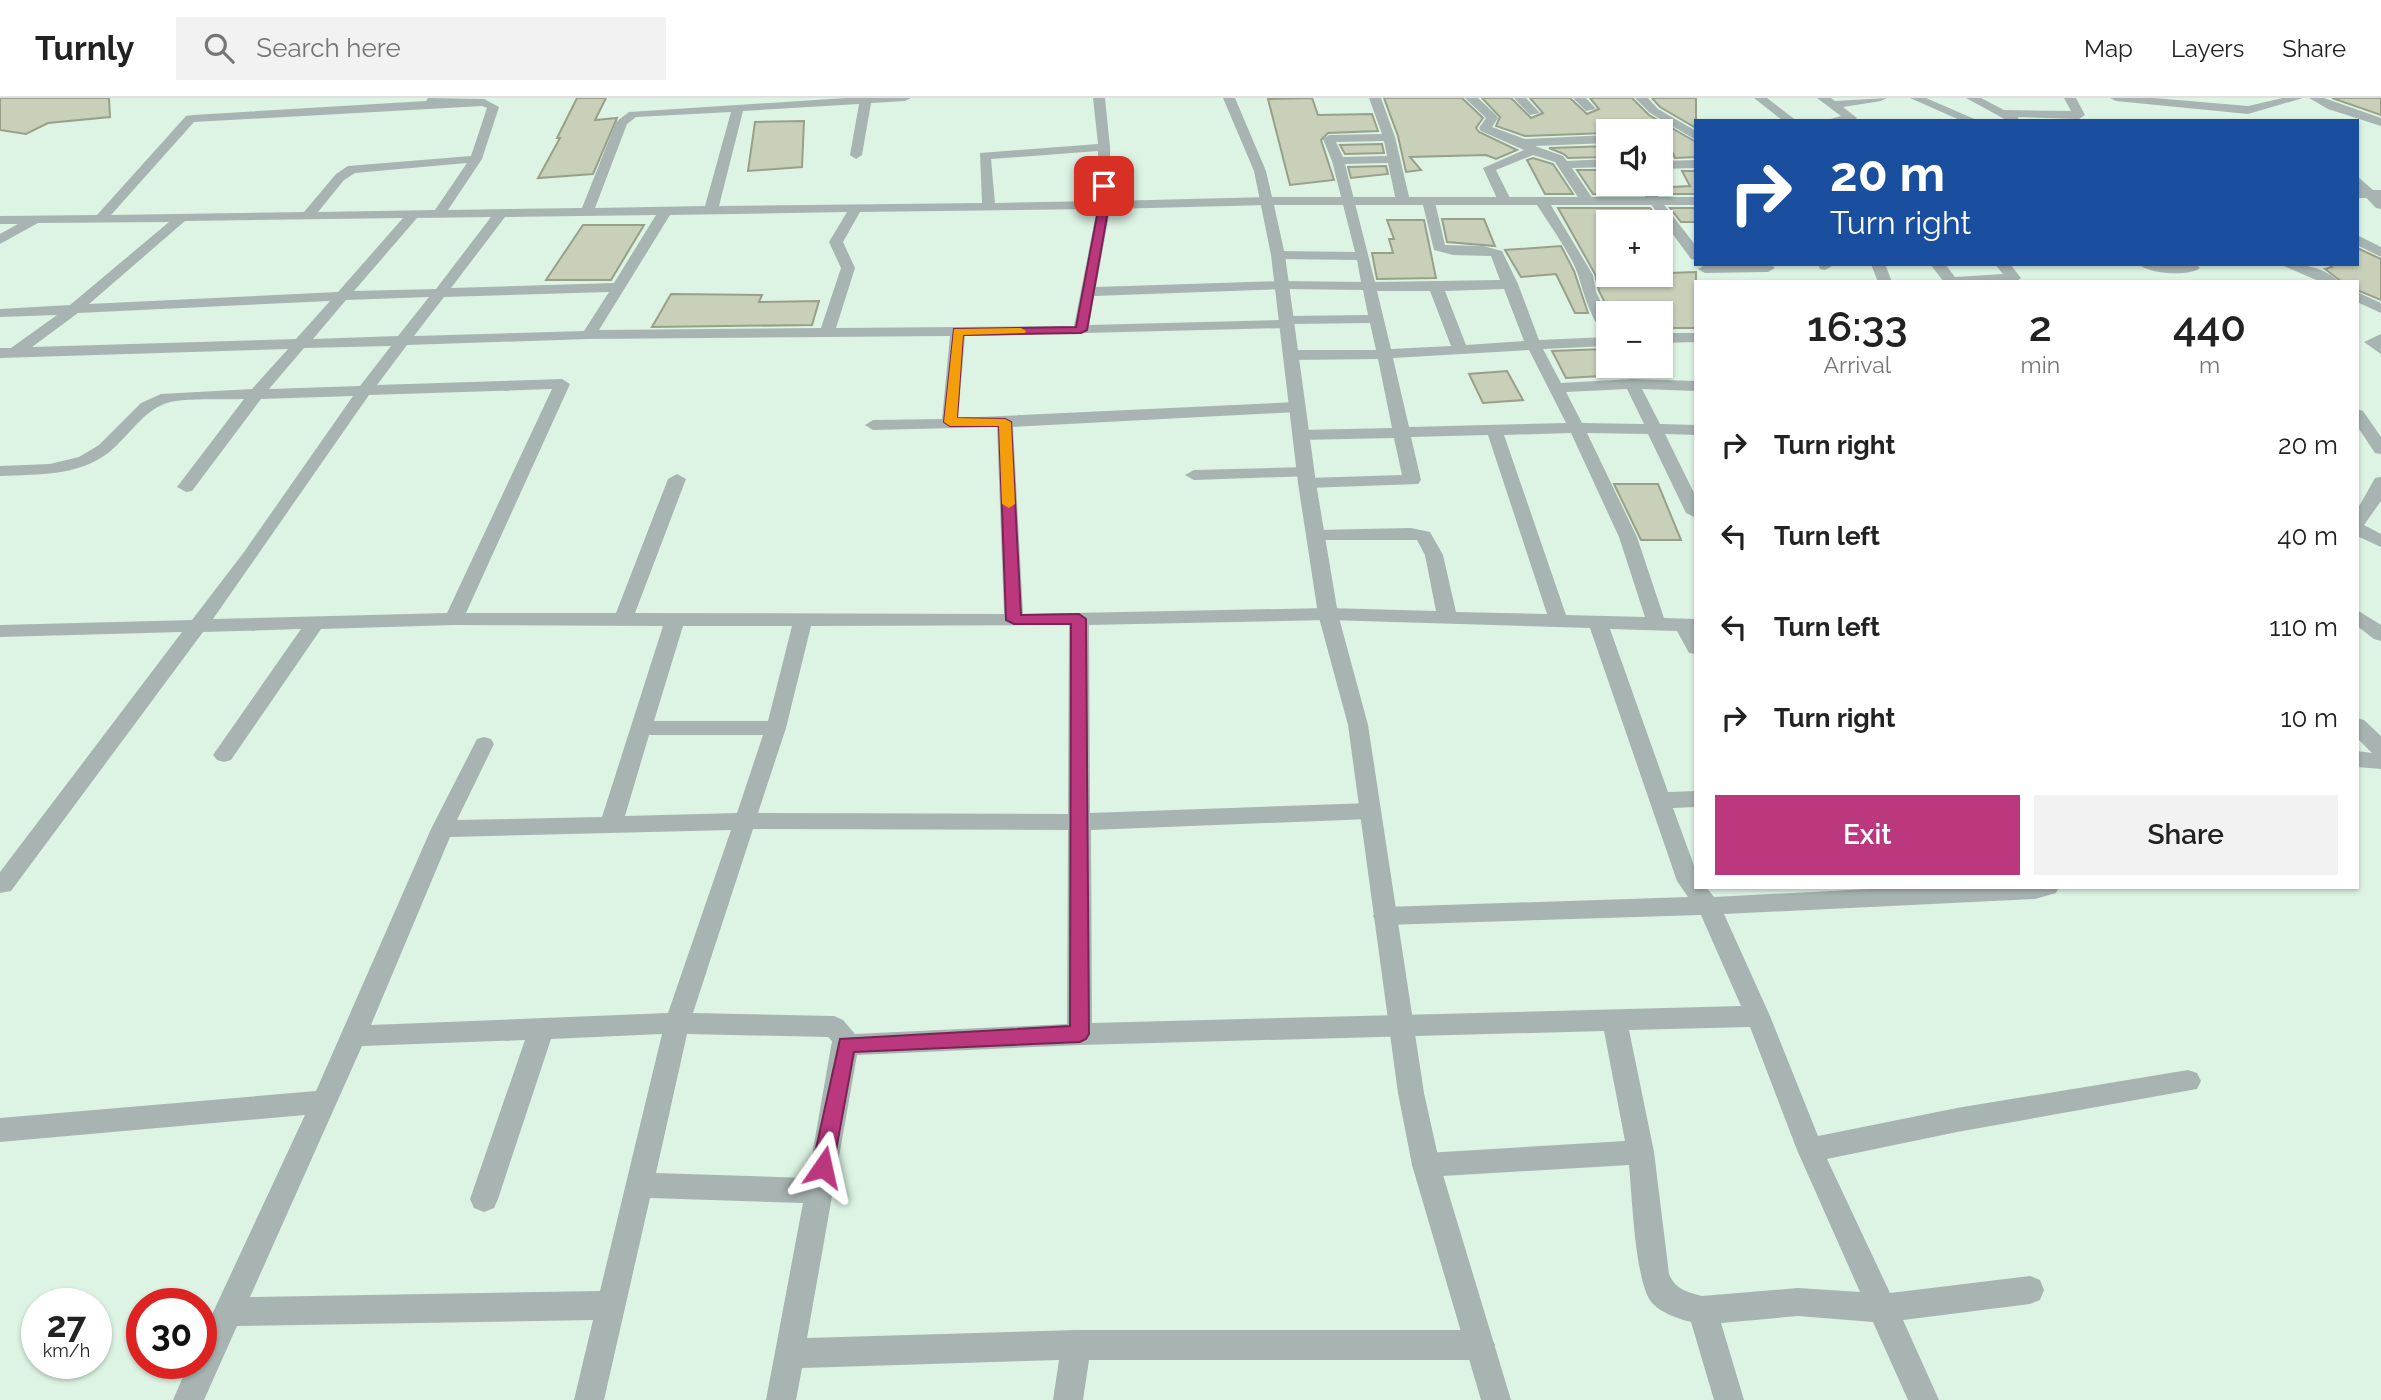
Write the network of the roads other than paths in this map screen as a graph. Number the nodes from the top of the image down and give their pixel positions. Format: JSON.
{"nodes":[{"id":1,"x":905,"y":98,"type":"edge"},
{"id":2,"x":1099,"y":98,"type":"edge"},
{"id":3,"x":1229,"y":98,"type":"edge"},
{"id":4,"x":1375,"y":98,"type":"edge"},
{"id":5,"x":1471,"y":98,"type":"edge"},
{"id":6,"x":1520,"y":98,"type":"edge"},
{"id":7,"x":1579,"y":98,"type":"edge"},
{"id":8,"x":1642,"y":98,"type":"edge"},
{"id":9,"x":1760,"y":98,"type":"edge"},
{"id":10,"x":1881,"y":98,"type":"edge"},
{"id":11,"x":1916,"y":98,"type":"edge"},
{"id":12,"x":1972,"y":98,"type":"edge"},
{"id":13,"x":2070,"y":98,"type":"edge"},
{"id":14,"x":2116,"y":98,"type":"edge"},
{"id":15,"x":2297,"y":98,"type":"edge"},
{"id":16,"x":2315,"y":98,"type":"edge"},
{"id":17,"x":866,"y":100,"type":"junction"},
{"id":18,"x":2138,"y":100,"type":"junction"},
{"id":19,"x":432,"y":101,"type":"edge"},
{"id":20,"x":2187,"y":101,"type":"edge"},
{"id":21,"x":2267,"y":101,"type":"edge"},
{"id":22,"x":1829,"y":102,"type":"edge"},
{"id":23,"x":738,"y":107,"type":"junction"},
{"id":24,"x":1590,"y":109,"type":"dead end"},
{"id":25,"x":2248,"y":110,"type":"junction"},
{"id":26,"x":1534,"y":113,"type":"dead end"},
{"id":27,"x":2151,"y":114,"type":"dead end"},
{"id":28,"x":1788,"y":119,"type":"edge"},
{"id":29,"x":1844,"y":119,"type":"edge"},
{"id":30,"x":1968,"y":119,"type":"edge"},
{"id":31,"x":2011,"y":119,"type":"edge"},
{"id":32,"x":2255,"y":119,"type":"edge"},
{"id":33,"x":2381,"y":122,"type":"edge"},
{"id":34,"x":1694,"y":135,"type":"edge"},
{"id":35,"x":1389,"y":137,"type":"junction"},
{"id":36,"x":1596,"y":140,"type":"edge"},
{"id":37,"x":1104,"y":147,"type":"junction"},
{"id":38,"x":1528,"y":147,"type":"junction"},
{"id":39,"x":856,"y":155,"type":"dead end"},
{"id":40,"x":476,"y":159,"type":"junction"},
{"id":41,"x":1394,"y":159,"type":"junction"},
{"id":42,"x":1338,"y":161,"type":"junction"},
{"id":43,"x":1596,"y":164,"type":"edge"},
{"id":44,"x":1694,"y":164,"type":"edge"},
{"id":45,"x":1563,"y":165,"type":"junction"},
{"id":46,"x":1673,"y":165,"type":"edge"},
{"id":47,"x":2369,"y":194,"type":"edge"},
{"id":48,"x":1650,"y":196,"type":"edge"},
{"id":49,"x":1268,"y":201,"type":"junction"},
{"id":50,"x":1349,"y":201,"type":"junction"},
{"id":51,"x":1403,"y":201,"type":"junction"},
{"id":52,"x":1429,"y":201,"type":"junction"},
{"id":53,"x":1694,"y":201,"type":"edge"},
{"id":54,"x":1506,"y":202,"type":"junction"},
{"id":55,"x":1542,"y":202,"type":"junction"},
{"id":56,"x":1588,"y":202,"type":"junction"},
{"id":57,"x":1654,"y":202,"type":"junction"},
{"id":58,"x":1104,"y":205,"type":"junction"},
{"id":59,"x":2381,"y":205,"type":"edge"},
{"id":60,"x":989,"y":207,"type":"junction"},
{"id":61,"x":856,"y":208,"type":"junction"},
{"id":62,"x":666,"y":210,"type":"junction"},
{"id":63,"x":711,"y":210,"type":"junction"},
{"id":64,"x":587,"y":212,"type":"junction"},
{"id":65,"x":501,"y":213,"type":"junction"},
{"id":66,"x":414,"y":214,"type":"junction"},
{"id":67,"x":439,"y":214,"type":"junction"},
{"id":68,"x":308,"y":216,"type":"junction"},
{"id":69,"x":181,"y":218,"type":"junction"},
{"id":70,"x":100,"y":219,"type":"junction"},
{"id":71,"x":0,"y":220,"type":"edge"},
{"id":72,"x":34,"y":220,"type":"junction"},
{"id":73,"x":0,"y":240,"type":"edge"},
{"id":74,"x":2359,"y":240,"type":"edge"},
{"id":75,"x":2379,"y":251,"type":"edge"},
{"id":76,"x":1694,"y":253,"type":"edge"},
{"id":77,"x":1278,"y":255,"type":"junction"},
{"id":78,"x":1361,"y":256,"type":"junction"},
{"id":79,"x":1767,"y":266,"type":"edge"},
{"id":80,"x":1939,"y":266,"type":"edge"},
{"id":81,"x":2004,"y":266,"type":"edge"},
{"id":82,"x":2150,"y":266,"type":"edge"},
{"id":83,"x":2192,"y":266,"type":"edge"},
{"id":84,"x":2293,"y":266,"type":"edge"},
{"id":85,"x":1707,"y":272,"type":"edge"},
{"id":86,"x":1951,"y":280,"type":"edge"},
{"id":87,"x":1973,"y":280,"type":"edge"},
{"id":88,"x":2205,"y":280,"type":"edge"},
{"id":89,"x":2328,"y":280,"type":"edge"},
{"id":90,"x":1511,"y":284,"type":"junction"},
{"id":91,"x":1283,"y":285,"type":"junction"},
{"id":92,"x":617,"y":287,"type":"junction"},
{"id":93,"x":1369,"y":287,"type":"junction"},
{"id":94,"x":1436,"y":287,"type":"junction"},
{"id":95,"x":1088,"y":292,"type":"junction"},
{"id":96,"x":438,"y":294,"type":"junction"},
{"id":97,"x":340,"y":296,"type":"junction"},
{"id":98,"x":2359,"y":297,"type":"edge"},
{"id":99,"x":1596,"y":306,"type":"edge"},
{"id":100,"x":2381,"y":309,"type":"edge"},
{"id":101,"x":74,"y":310,"type":"junction"},
{"id":102,"x":0,"y":313,"type":"edge"},
{"id":103,"x":1375,"y":319,"type":"junction"},
{"id":104,"x":1287,"y":322,"type":"junction"},
{"id":105,"x":1081,"y":330,"type":"junction"},
{"id":106,"x":827,"y":332,"type":"junction"},
{"id":107,"x":958,"y":332,"type":"junction"},
{"id":108,"x":589,"y":335,"type":"junction"},
{"id":109,"x":1694,"y":337,"type":"edge"},
{"id":110,"x":1673,"y":338,"type":"edge"},
{"id":111,"x":2381,"y":339,"type":"edge"},
{"id":112,"x":1596,"y":341,"type":"edge"},
{"id":113,"x":401,"y":342,"type":"junction"},
{"id":114,"x":1533,"y":344,"type":"junction"},
{"id":115,"x":297,"y":346,"type":"junction"},
{"id":116,"x":1460,"y":349,"type":"junction"},
{"id":117,"x":2381,"y":349,"type":"edge"},
{"id":118,"x":8,"y":353,"type":"edge"},
{"id":119,"x":1385,"y":354,"type":"junction"},
{"id":120,"x":1291,"y":355,"type":"junction"},
{"id":121,"x":0,"y":364,"type":"edge"},
{"id":122,"x":1632,"y":384,"type":"junction"},
{"id":123,"x":1694,"y":386,"type":"edge"},
{"id":124,"x":1556,"y":388,"type":"junction"},
{"id":125,"x":365,"y":390,"type":"junction"},
{"id":126,"x":257,"y":393,"type":"junction"},
{"id":127,"x":1296,"y":407,"type":"junction"},
{"id":128,"x":950,"y":422,"type":"junction"},
{"id":129,"x":1005,"y":422,"type":"junction"},
{"id":130,"x":873,"y":425,"type":"dead end"},
{"id":131,"x":1578,"y":428,"type":"junction"},
{"id":132,"x":1654,"y":428,"type":"junction"},
{"id":133,"x":1494,"y":430,"type":"junction"},
{"id":134,"x":1694,"y":430,"type":"edge"},
{"id":135,"x":2369,"y":431,"type":"edge"},
{"id":136,"x":1404,"y":432,"type":"junction"},
{"id":137,"x":1300,"y":435,"type":"junction"},
{"id":138,"x":2381,"y":449,"type":"edge"},
{"id":139,"x":0,"y":471,"type":"edge"},
{"id":140,"x":1194,"y":475,"type":"dead end"},
{"id":141,"x":1306,"y":478,"type":"junction"},
{"id":142,"x":677,"y":479,"type":"dead end"},
{"id":143,"x":2381,"y":482,"type":"edge"},
{"id":144,"x":186,"y":487,"type":"dead end"},
{"id":145,"x":1694,"y":511,"type":"edge"},
{"id":146,"x":2359,"y":520,"type":"edge"},
{"id":147,"x":2359,"y":529,"type":"edge"},
{"id":148,"x":1316,"y":536,"type":"junction"},
{"id":149,"x":2381,"y":542,"type":"edge"},
{"id":150,"x":2381,"y":610,"type":"edge"},
{"id":151,"x":1328,"y":614,"type":"junction"},
{"id":152,"x":2359,"y":614,"type":"edge"},
{"id":153,"x":1447,"y":616,"type":"junction"},
{"id":154,"x":2359,"y":616,"type":"edge"},
{"id":155,"x":454,"y":619,"type":"junction"},
{"id":156,"x":623,"y":619,"type":"junction"},
{"id":157,"x":675,"y":619,"type":"junction"},
{"id":158,"x":1079,"y":619,"type":"junction"},
{"id":159,"x":803,"y":620,"type":"junction"},
{"id":160,"x":1014,"y":620,"type":"junction"},
{"id":161,"x":1559,"y":621,"type":"junction"},
{"id":162,"x":315,"y":622,"type":"junction"},
{"id":163,"x":1598,"y":622,"type":"junction"},
{"id":164,"x":197,"y":624,"type":"junction"},
{"id":165,"x":1657,"y":624,"type":"junction"},
{"id":166,"x":1690,"y":625,"type":"edge"},
{"id":167,"x":0,"y":631,"type":"edge"},
{"id":168,"x":2381,"y":635,"type":"edge"},
{"id":169,"x":2359,"y":727,"type":"edge"},
{"id":170,"x":641,"y":728,"type":"junction"},
{"id":171,"x":776,"y":728,"type":"junction"},
{"id":172,"x":484,"y":744,"type":"dead end"},
{"id":173,"x":2381,"y":749,"type":"edge"},
{"id":174,"x":224,"y":755,"type":"dead end"},
{"id":175,"x":2359,"y":759,"type":"edge"},
{"id":176,"x":2381,"y":761,"type":"edge"},
{"id":177,"x":1694,"y":799,"type":"edge"},
{"id":178,"x":1659,"y":800,"type":"junction"},
{"id":179,"x":1370,"y":811,"type":"junction"},
{"id":180,"x":744,"y":821,"type":"junction"},
{"id":181,"x":1079,"y":822,"type":"junction"},
{"id":182,"x":611,"y":824,"type":"junction"},
{"id":183,"x":442,"y":829,"type":"junction"},
{"id":184,"x":3,"y":885,"type":"dead end"},
{"id":185,"x":1694,"y":888,"type":"edge"},
{"id":186,"x":1694,"y":889,"type":"edge"},
{"id":187,"x":2039,"y":889,"type":"edge"},
{"id":188,"x":1828,"y":894,"type":"edge"},
{"id":189,"x":1708,"y":906,"type":"junction"},
{"id":190,"x":1385,"y":916,"type":"junction"},
{"id":191,"x":1758,"y":1016,"type":"junction"},
{"id":192,"x":1614,"y":1020,"type":"junction"},
{"id":193,"x":677,"y":1023,"type":"junction"},
{"id":194,"x":1400,"y":1027,"type":"junction"},
{"id":195,"x":542,"y":1028,"type":"junction"},
{"id":196,"x":1080,"y":1034,"type":"junction"},
{"id":197,"x":354,"y":1036,"type":"junction"},
{"id":198,"x":846,"y":1045,"type":"junction"},
{"id":199,"x":2188,"y":1081,"type":"dead end"},
{"id":200,"x":324,"y":1102,"type":"junction"},
{"id":201,"x":0,"y":1130,"type":"edge"},
{"id":202,"x":1810,"y":1150,"type":"junction"},
{"id":203,"x":1641,"y":1152,"type":"junction"},
{"id":204,"x":1426,"y":1165,"type":"junction"},
{"id":205,"x":639,"y":1185,"type":"junction"},
{"id":206,"x":818,"y":1191,"type":"junction"},
{"id":207,"x":484,"y":1199,"type":"dead end"},
{"id":208,"x":2030,"y":1290,"type":"dead end"},
{"id":209,"x":611,"y":1304,"type":"junction"},
{"id":210,"x":1884,"y":1308,"type":"junction"},
{"id":211,"x":1702,"y":1310,"type":"junction"},
{"id":212,"x":229,"y":1312,"type":"junction"},
{"id":213,"x":1076,"y":1345,"type":"junction"},
{"id":214,"x":1480,"y":1345,"type":"junction"},
{"id":215,"x":790,"y":1353,"type":"junction"},
{"id":216,"x":188,"y":1400,"type":"edge"},
{"id":217,"x":589,"y":1400,"type":"edge"},
{"id":218,"x":781,"y":1400,"type":"edge"},
{"id":219,"x":1068,"y":1400,"type":"edge"},
{"id":220,"x":1496,"y":1400,"type":"edge"},
{"id":221,"x":1729,"y":1400,"type":"edge"},
{"id":222,"x":1924,"y":1400,"type":"edge"}],
"edges":[{"from":1,"to":17,"type":"street"},
{"from":2,"to":37,"type":"street"},
{"from":3,"to":49,"type":"street"},
{"from":4,"to":35,"type":"street"},
{"from":5,"to":38,"type":"street"},
{"from":6,"to":26,"type":"street"},
{"from":7,"to":24,"type":"street"},
{"from":8,"to":34,"type":"street"},
{"from":9,"to":28,"type":"street"},
{"from":10,"to":22,"type":"street"},
{"from":11,"to":30,"type":"street"},
{"from":12,"to":31,"type":"street"},
{"from":13,"to":31,"type":"street"},
{"from":14,"to":18,"type":"street"},
{"from":15,"to":21,"type":"street"},
{"from":16,"to":33,"type":"street"},
{"from":17,"to":23,"type":"street"},
{"from":17,"to":39,"type":"street"},
{"from":18,"to":20,"type":"street"},
{"from":18,"to":27,"type":"street"},
{"from":19,"to":40,"type":"street"},
{"from":19,"to":70,"type":"street"},
{"from":20,"to":25,"type":"street"},
{"from":21,"to":25,"type":"street"},
{"from":22,"to":29,"type":"street"},
{"from":23,"to":63,"type":"street"},
{"from":23,"to":64,"type":"street"},
{"from":25,"to":32,"type":"street"},
{"from":35,"to":41,"type":"street"},
{"from":35,"to":42,"type":"street"},
{"from":36,"to":38,"type":"street"},
{"from":37,"to":58,"type":"street"},
{"from":37,"to":60,"type":"street"},
{"from":38,"to":45,"type":"street"},
{"from":38,"to":54,"type":"street"},
{"from":40,"to":67,"type":"street"},
{"from":40,"to":68,"type":"street"},
{"from":41,"to":42,"type":"street"},
{"from":41,"to":51,"type":"street"},
{"from":42,"to":50,"type":"street"},
{"from":43,"to":45,"type":"street"},
{"from":44,"to":46,"type":"street"},
{"from":45,"to":56,"type":"street"},
{"from":47,"to":59,"type":"street"},
{"from":48,"to":57,"type":"street"},
{"from":49,"to":50,"type":"street"},
{"from":49,"to":58,"type":"street"},
{"from":49,"to":77,"type":"street"},
{"from":50,"to":51,"type":"street"},
{"from":50,"to":78,"type":"street"},
{"from":51,"to":52,"type":"street"},
{"from":52,"to":54,"type":"street"},
{"from":52,"to":90,"type":"street"},
{"from":53,"to":57,"type":"street"},
{"from":54,"to":55,"type":"street"},
{"from":55,"to":56,"type":"street"},
{"from":55,"to":99,"type":"street"},
{"from":56,"to":57,"type":"street"},
{"from":57,"to":76,"type":"street"},
{"from":58,"to":60,"type":"street"},
{"from":58,"to":95,"type":"street"},
{"from":60,"to":61,"type":"street"},
{"from":61,"to":63,"type":"street"},
{"from":61,"to":106,"type":"street"},
{"from":62,"to":63,"type":"street"},
{"from":62,"to":64,"type":"street"},
{"from":62,"to":92,"type":"street"},
{"from":64,"to":65,"type":"street"},
{"from":65,"to":67,"type":"street"},
{"from":65,"to":96,"type":"street"},
{"from":66,"to":67,"type":"street"},
{"from":66,"to":68,"type":"street"},
{"from":66,"to":97,"type":"street"},
{"from":68,"to":69,"type":"street"},
{"from":69,"to":70,"type":"street"},
{"from":69,"to":101,"type":"street"},
{"from":70,"to":72,"type":"street"},
{"from":71,"to":72,"type":"street"},
{"from":72,"to":73,"type":"street"},
{"from":74,"to":75,"type":"street"},
{"from":77,"to":78,"type":"street"},
{"from":77,"to":91,"type":"street"},
{"from":78,"to":93,"type":"street"},
{"from":79,"to":85,"type":"street"},
{"from":80,"to":86,"type":"street"},
{"from":81,"to":87,"type":"street"},
{"from":82,"to":83,"type":"street"},
{"from":83,"to":88,"type":"street"},
{"from":84,"to":89,"type":"street"},
{"from":90,"to":94,"type":"street"},
{"from":90,"to":114,"type":"street"},
{"from":91,"to":93,"type":"street"},
{"from":91,"to":95,"type":"street"},
{"from":91,"to":104,"type":"street"},
{"from":92,"to":96,"type":"street"},
{"from":92,"to":108,"type":"street"},
{"from":93,"to":94,"type":"street"},
{"from":93,"to":103,"type":"street"},
{"from":94,"to":116,"type":"street"},
{"from":95,"to":105,"type":"street"},
{"from":96,"to":97,"type":"street"},
{"from":96,"to":113,"type":"street"},
{"from":97,"to":101,"type":"street"},
{"from":97,"to":115,"type":"street"},
{"from":98,"to":100,"type":"street"},
{"from":101,"to":102,"type":"street"},
{"from":101,"to":118,"type":"street"},
{"from":103,"to":104,"type":"street"},
{"from":103,"to":119,"type":"street"},
{"from":104,"to":105,"type":"street"},
{"from":104,"to":120,"type":"street"},
{"from":105,"to":107,"type":"street"},
{"from":106,"to":107,"type":"street"},
{"from":106,"to":108,"type":"street"},
{"from":107,"to":128,"type":"street"},
{"from":108,"to":113,"type":"street"},
{"from":109,"to":110,"type":"street"},
{"from":111,"to":117,"type":"street"},
{"from":112,"to":114,"type":"street"},
{"from":113,"to":115,"type":"street"},
{"from":113,"to":125,"type":"street"},
{"from":114,"to":116,"type":"street"},
{"from":114,"to":124,"type":"street"},
{"from":115,"to":118,"type":"street"},
{"from":115,"to":126,"type":"street"},
{"from":116,"to":119,"type":"street"},
{"from":118,"to":121,"type":"street"},
{"from":119,"to":120,"type":"street"},
{"from":119,"to":136,"type":"street"},
{"from":120,"to":127,"type":"street"},
{"from":122,"to":123,"type":"street"},
{"from":122,"to":124,"type":"street"},
{"from":122,"to":132,"type":"street"},
{"from":124,"to":131,"type":"street"},
{"from":125,"to":126,"type":"street"},
{"from":125,"to":155,"type":"street"},
{"from":125,"to":164,"type":"street"},
{"from":126,"to":139,"type":"street"},
{"from":126,"to":144,"type":"street"},
{"from":127,"to":129,"type":"street"},
{"from":127,"to":137,"type":"street"},
{"from":128,"to":129,"type":"street"},
{"from":128,"to":130,"type":"street"},
{"from":129,"to":160,"type":"street"},
{"from":131,"to":132,"type":"street"},
{"from":131,"to":133,"type":"street"},
{"from":131,"to":165,"type":"street"},
{"from":132,"to":134,"type":"street"},
{"from":132,"to":145,"type":"street"},
{"from":133,"to":136,"type":"street"},
{"from":133,"to":161,"type":"street"},
{"from":135,"to":138,"type":"street"},
{"from":136,"to":137,"type":"street"},
{"from":136,"to":141,"type":"street"},
{"from":137,"to":141,"type":"street"},
{"from":140,"to":141,"type":"street"},
{"from":141,"to":148,"type":"street"},
{"from":142,"to":156,"type":"street"},
{"from":143,"to":146,"type":"street"},
{"from":147,"to":149,"type":"street"},
{"from":148,"to":151,"type":"street"},
{"from":148,"to":153,"type":"street"},
{"from":150,"to":152,"type":"street"},
{"from":151,"to":153,"type":"street"},
{"from":151,"to":158,"type":"street"},
{"from":151,"to":179,"type":"street"},
{"from":153,"to":161,"type":"street"},
{"from":154,"to":168,"type":"street"},
{"from":155,"to":156,"type":"street"},
{"from":155,"to":162,"type":"street"},
{"from":156,"to":157,"type":"street"},
{"from":157,"to":159,"type":"street"},
{"from":157,"to":170,"type":"street"},
{"from":158,"to":160,"type":"street"},
{"from":158,"to":181,"type":"street"},
{"from":159,"to":160,"type":"street"},
{"from":159,"to":171,"type":"street"},
{"from":161,"to":163,"type":"street"},
{"from":162,"to":164,"type":"street"},
{"from":162,"to":174,"type":"street"},
{"from":163,"to":165,"type":"street"},
{"from":163,"to":178,"type":"street"},
{"from":164,"to":167,"type":"street"},
{"from":164,"to":184,"type":"street"},
{"from":165,"to":166,"type":"street"},
{"from":169,"to":173,"type":"street"},
{"from":170,"to":171,"type":"street"},
{"from":170,"to":182,"type":"street"},
{"from":171,"to":180,"type":"street"},
{"from":172,"to":183,"type":"street"},
{"from":175,"to":176,"type":"street"},
{"from":177,"to":178,"type":"street"},
{"from":178,"to":185,"type":"street"},
{"from":179,"to":181,"type":"street"},
{"from":179,"to":190,"type":"street"},
{"from":180,"to":181,"type":"street"},
{"from":180,"to":182,"type":"street"},
{"from":180,"to":193,"type":"street"},
{"from":181,"to":196,"type":"street"},
{"from":182,"to":183,"type":"street"},
{"from":183,"to":197,"type":"street"},
{"from":186,"to":189,"type":"street"},
{"from":187,"to":188,"type":"street"},
{"from":188,"to":189,"type":"street"},
{"from":189,"to":190,"type":"street"},
{"from":189,"to":191,"type":"street"},
{"from":190,"to":194,"type":"street"},
{"from":191,"to":192,"type":"street"},
{"from":191,"to":202,"type":"street"},
{"from":192,"to":194,"type":"street"},
{"from":192,"to":203,"type":"street"},
{"from":193,"to":195,"type":"street"},
{"from":193,"to":198,"type":"street"},
{"from":193,"to":205,"type":"street"},
{"from":194,"to":196,"type":"street"},
{"from":194,"to":204,"type":"street"},
{"from":195,"to":197,"type":"street"},
{"from":195,"to":207,"type":"street"},
{"from":196,"to":198,"type":"street"},
{"from":197,"to":200,"type":"street"},
{"from":198,"to":206,"type":"street"},
{"from":199,"to":202,"type":"street"},
{"from":200,"to":201,"type":"street"},
{"from":200,"to":212,"type":"street"},
{"from":202,"to":210,"type":"street"},
{"from":203,"to":204,"type":"street"},
{"from":203,"to":211,"type":"street"},
{"from":204,"to":214,"type":"street"},
{"from":205,"to":206,"type":"street"},
{"from":205,"to":209,"type":"street"},
{"from":206,"to":215,"type":"street"},
{"from":208,"to":210,"type":"street"},
{"from":209,"to":212,"type":"street"},
{"from":209,"to":217,"type":"street"},
{"from":210,"to":211,"type":"street"},
{"from":210,"to":222,"type":"street"},
{"from":211,"to":221,"type":"street"},
{"from":212,"to":216,"type":"street"},
{"from":213,"to":214,"type":"street"},
{"from":213,"to":215,"type":"street"},
{"from":213,"to":219,"type":"street"},
{"from":214,"to":220,"type":"street"},
{"from":215,"to":218,"type":"street"}]}
